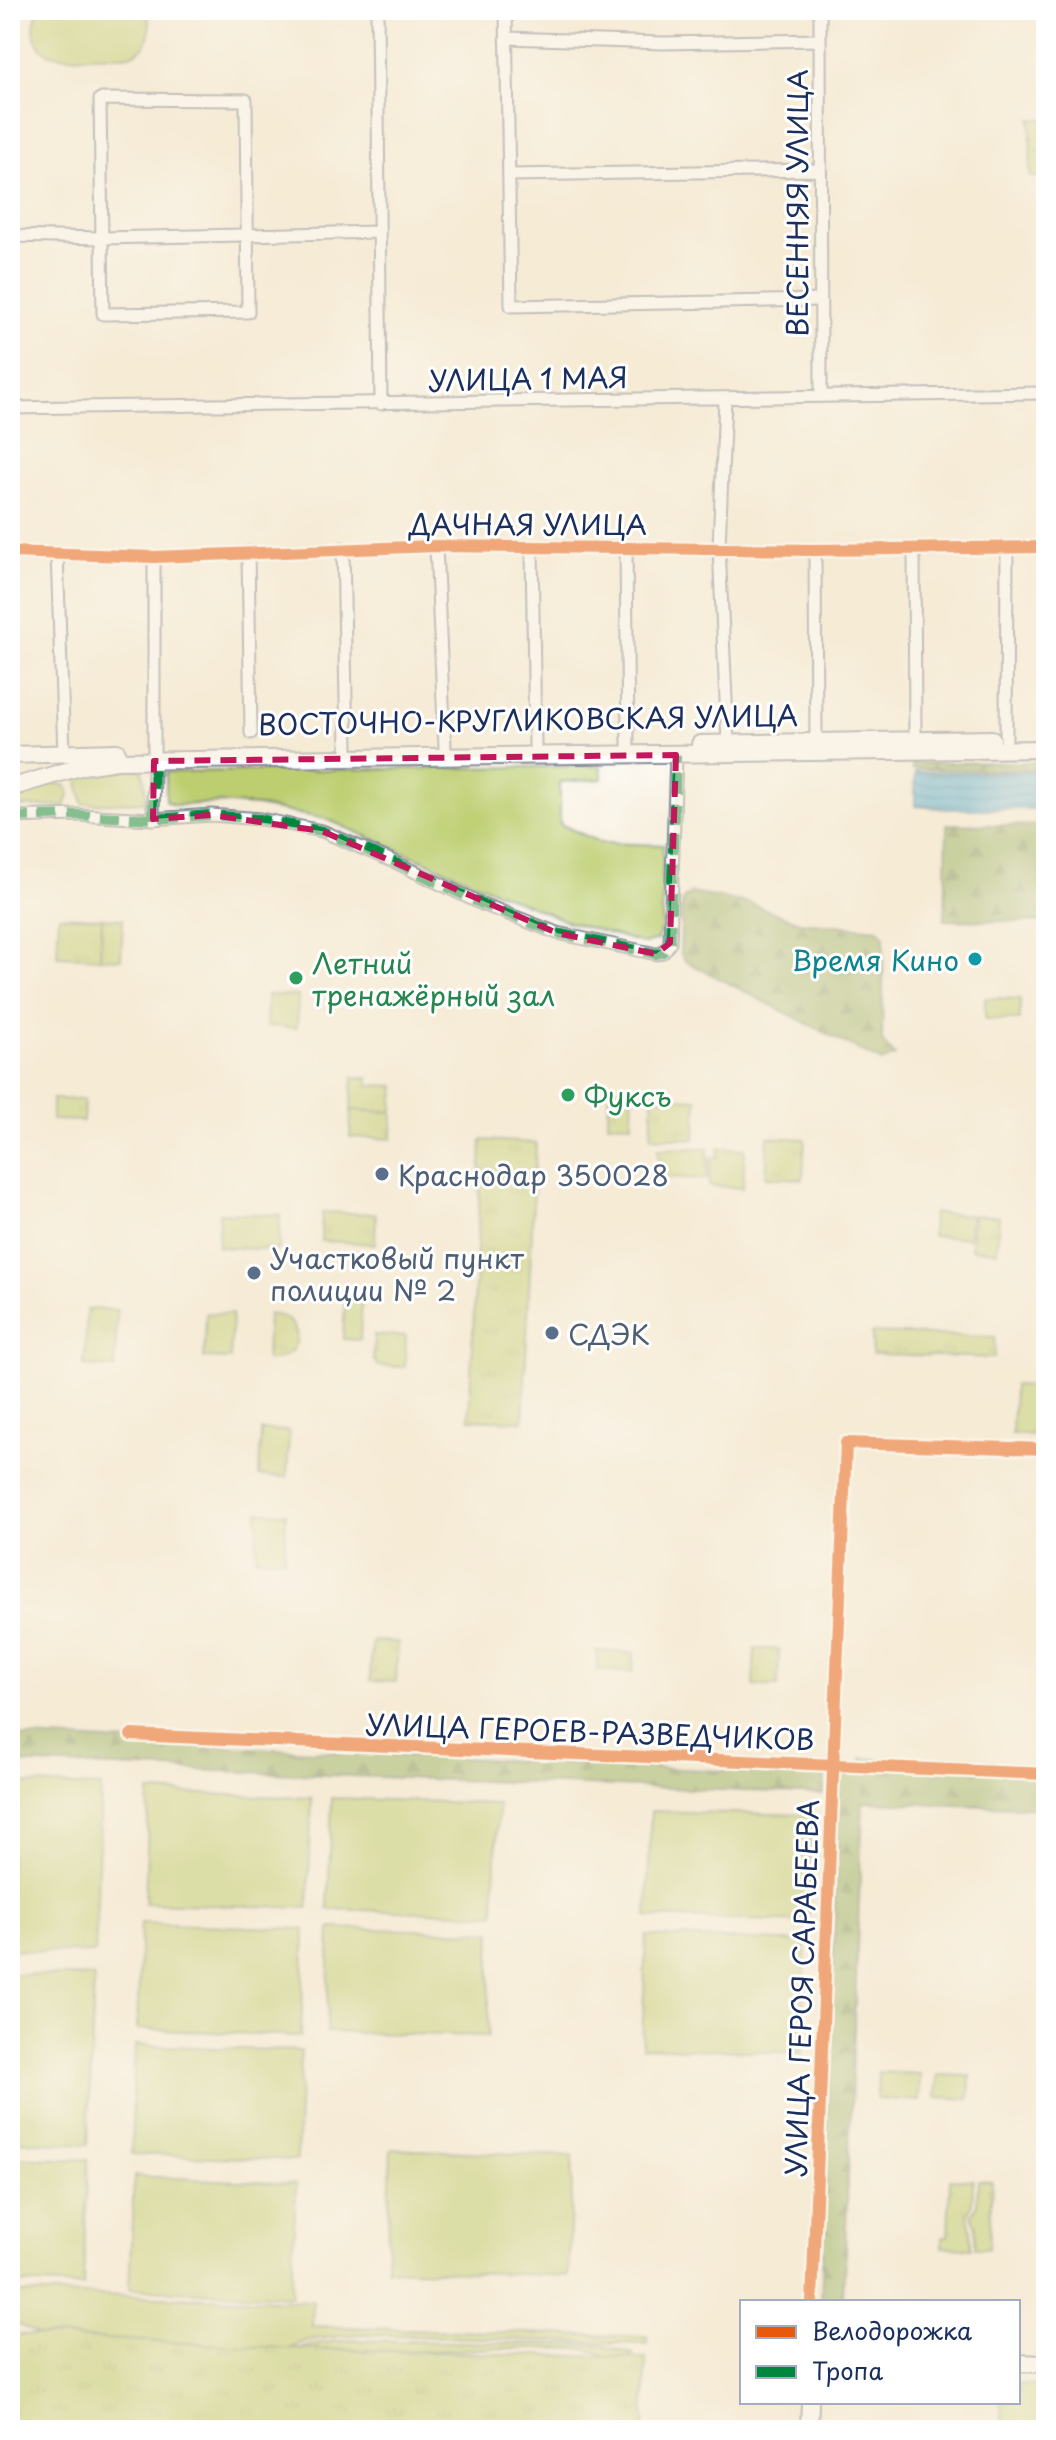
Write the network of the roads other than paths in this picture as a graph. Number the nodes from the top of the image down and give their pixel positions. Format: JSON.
{"nodes":[{"id":1,"x":377,"y":10,"type":"edge"},
{"id":2,"x":506,"y":10,"type":"edge"},
{"id":3,"x":820,"y":10,"type":"edge"},
{"id":4,"x":506,"y":38,"type":"junction"},
{"id":5,"x":820,"y":40,"type":"junction"},
{"id":6,"x":820,"y":170,"type":"junction"},
{"id":7,"x":509,"y":175,"type":"junction"},
{"id":8,"x":379,"y":232,"type":"junction"},
{"id":9,"x":247,"y":234,"type":"junction"},
{"id":10,"x":10,"y":236,"type":"edge"},
{"id":11,"x":102,"y":238,"type":"junction"},
{"id":12,"x":820,"y":300,"type":"junction"},
{"id":13,"x":1046,"y":393,"type":"edge"},
{"id":14,"x":821,"y":395,"type":"junction"},
{"id":15,"x":725,"y":400,"type":"junction"},
{"id":16,"x":381,"y":404,"type":"junction"},
{"id":17,"x":10,"y":408,"type":"edge"},
{"id":18,"x":436,"y":546,"type":"junction"},
{"id":19,"x":719,"y":547,"type":"junction"},
{"id":20,"x":1046,"y":547,"type":"edge"},
{"id":21,"x":343,"y":548,"type":"junction"},
{"id":22,"x":532,"y":548,"type":"junction"},
{"id":23,"x":626,"y":548,"type":"junction"},
{"id":24,"x":1007,"y":548,"type":"junction"},
{"id":25,"x":914,"y":549,"type":"junction"},
{"id":26,"x":815,"y":550,"type":"junction"},
{"id":27,"x":10,"y":552,"type":"edge"},
{"id":28,"x":248,"y":552,"type":"junction"},
{"id":29,"x":57,"y":553,"type":"junction"},
{"id":30,"x":154,"y":557,"type":"junction"},
{"id":31,"x":251,"y":733,"type":"dead end"},
{"id":32,"x":1046,"y":738,"type":"edge"},
{"id":33,"x":1006,"y":739,"type":"junction"},
{"id":34,"x":915,"y":740,"type":"junction"},
{"id":35,"x":816,"y":741,"type":"junction"},
{"id":36,"x":728,"y":743,"type":"junction"},
{"id":37,"x":628,"y":745,"type":"junction"},
{"id":38,"x":535,"y":746,"type":"junction"},
{"id":39,"x":445,"y":747,"type":"junction"},
{"id":40,"x":347,"y":749,"type":"junction"},
{"id":41,"x":1046,"y":749,"type":"edge"},
{"id":42,"x":64,"y":754,"type":"junction"},
{"id":43,"x":10,"y":755,"type":"edge"},
{"id":44,"x":676,"y":755,"type":"junction"},
{"id":45,"x":153,"y":758,"type":"junction"},
{"id":46,"x":10,"y":788,"type":"edge"},
{"id":47,"x":10,"y":817,"type":"edge"},
{"id":48,"x":153,"y":819,"type":"junction"},
{"id":49,"x":1046,"y":1449,"type":"edge"},
{"id":50,"x":131,"y":1735,"type":"dead end"},
{"id":51,"x":834,"y":1765,"type":"junction"},
{"id":52,"x":1046,"y":1774,"type":"edge"},
{"id":53,"x":812,"y":2300,"type":"edge"},
{"id":54,"x":1020,"y":2363,"type":"edge"},
{"id":55,"x":1046,"y":2364,"type":"edge"},
{"id":56,"x":810,"y":2404,"type":"edge"},
{"id":57,"x":809,"y":2430,"type":"edge"}],
"edges":[{"from":1,"to":8,"type":"street"},
{"from":2,"to":4,"type":"street"},
{"from":3,"to":5,"type":"street","name":"ВЕСЕННЯЯ УЛИЦА"},
{"from":4,"to":5,"type":"street"},
{"from":4,"to":7,"type":"street"},
{"from":5,"to":6,"type":"street","name":"ВЕСЕННЯЯ УЛИЦА"},
{"from":6,"to":7,"type":"street"},
{"from":6,"to":12,"type":"street","name":"ВЕСЕННЯЯ УЛИЦА"},
{"from":7,"to":12,"type":"street"},
{"from":8,"to":9,"type":"street"},
{"from":8,"to":16,"type":"street"},
{"from":9,"to":11,"type":"street"},
{"from":9,"to":11,"type":"street"},
{"from":9,"to":11,"type":"street"},
{"from":10,"to":11,"type":"street"},
{"from":12,"to":14,"type":"street","name":"ВЕСЕННЯЯ УЛИЦА"},
{"from":13,"to":14,"type":"street","name":"УЛИЦА 1 МАЯ"},
{"from":14,"to":15,"type":"street","name":"УЛИЦА 1 МАЯ"},
{"from":15,"to":16,"type":"street","name":"УЛИЦА 1 МАЯ"},
{"from":15,"to":19,"type":"street"},
{"from":16,"to":17,"type":"street","name":"УЛИЦА 1 МАЯ"},
{"from":18,"to":21,"type":"street","name":"ДАЧНАЯ УЛИЦА"},
{"from":18,"to":22,"type":"street","name":"ДАЧНАЯ УЛИЦА"},
{"from":18,"to":39,"type":"street","name":"ДАЧНАЯ УЛИЦА"},
{"from":19,"to":23,"type":"street","name":"ДАЧНАЯ УЛИЦА"},
{"from":19,"to":26,"type":"street","name":"ДАЧНАЯ УЛИЦА"},
{"from":19,"to":36,"type":"street"},
{"from":20,"to":24,"type":"street","name":"ДАЧНАЯ УЛИЦА"},
{"from":21,"to":28,"type":"street","name":"ДАЧНАЯ УЛИЦА"},
{"from":21,"to":40,"type":"street"},
{"from":22,"to":23,"type":"street","name":"ДАЧНАЯ УЛИЦА"},
{"from":22,"to":38,"type":"street","name":"ДАЧНАЯ УЛИЦА"},
{"from":23,"to":37,"type":"street","name":"ДАЧНАЯ УЛИЦА"},
{"from":24,"to":25,"type":"street","name":"ДАЧНАЯ УЛИЦА"},
{"from":24,"to":33,"type":"street"},
{"from":25,"to":26,"type":"street","name":"ДАЧНАЯ УЛИЦА"},
{"from":25,"to":34,"type":"street"},
{"from":26,"to":35,"type":"street"},
{"from":27,"to":29,"type":"street","name":"ДАЧНАЯ УЛИЦА"},
{"from":28,"to":30,"type":"street","name":"ДАЧНАЯ УЛИЦА"},
{"from":28,"to":31,"type":"street"},
{"from":29,"to":30,"type":"street","name":"ДАЧНАЯ УЛИЦА"},
{"from":29,"to":42,"type":"street"},
{"from":30,"to":45,"type":"street"},
{"from":32,"to":33,"type":"main road","name":"ВОСТОЧНО-КРУГЛИКОВСКАЯ УЛИЦА"},
{"from":33,"to":34,"type":"main road","name":"ВОСТОЧНО-КРУГЛИКОВСКАЯ УЛИЦА"},
{"from":34,"to":35,"type":"main road","name":"ВОСТОЧНО-КРУГЛИКОВСКАЯ УЛИЦА"},
{"from":35,"to":36,"type":"main road","name":"ВОСТОЧНО-КРУГЛИКОВСКАЯ УЛИЦА"},
{"from":36,"to":37,"type":"main road","name":"ВОСТОЧНО-КРУГЛИКОВСКАЯ УЛИЦА"},
{"from":37,"to":38,"type":"main road","name":"ВОСТОЧНО-КРУГЛИКОВСКАЯ УЛИЦА"},
{"from":38,"to":39,"type":"main road","name":"ВОСТОЧНО-КРУГЛИКОВСКАЯ УЛИЦА"},
{"from":39,"to":40,"type":"main road","name":"ВОСТОЧНО-КРУГЛИКОВСКАЯ УЛИЦА"},
{"from":40,"to":45,"type":"main road","name":"ВОСТОЧНО-КРУГЛИКОВСКАЯ УЛИЦА"},
{"from":41,"to":44,"type":"main road","name":"ВОСТОЧНО-КРУГЛИКОВСКАЯ УЛИЦА"},
{"from":42,"to":43,"type":"main road","name":"ВОСТОЧНО-КРУГЛИКОВСКАЯ УЛИЦА"},
{"from":42,"to":45,"type":"main road","name":"ВОСТОЧНО-КРУГЛИКОВСКАЯ УЛИЦА"},
{"from":44,"to":45,"type":"main road","name":"ВОСТОЧНО-КРУГЛИКОВСКАЯ УЛИЦА"},
{"from":44,"to":48,"type":"street"},
{"from":45,"to":46,"type":"main road","name":"ВОСТОЧНО-КРУГЛИКОВСКАЯ УЛИЦА"},
{"from":45,"to":48,"type":"street"},
{"from":47,"to":48,"type":"street"},
{"from":49,"to":51,"type":"street","name":"УЛИЦА ГЕРОЯ САРАБЕЕВА"},
{"from":50,"to":51,"type":"street","name":"УЛИЦА ГЕРОЕВ-РАЗВЕДЧИКОВ"},
{"from":51,"to":52,"type":"street","name":"УЛИЦА ГЕРОЕВ-РАЗВЕДЧИКОВ"},
{"from":51,"to":53,"type":"street","name":"УЛИЦА ГЕРОЯ САРАБЕЕВА"},
{"from":54,"to":55,"type":"main road"},
{"from":56,"to":57,"type":"main road"}]}
